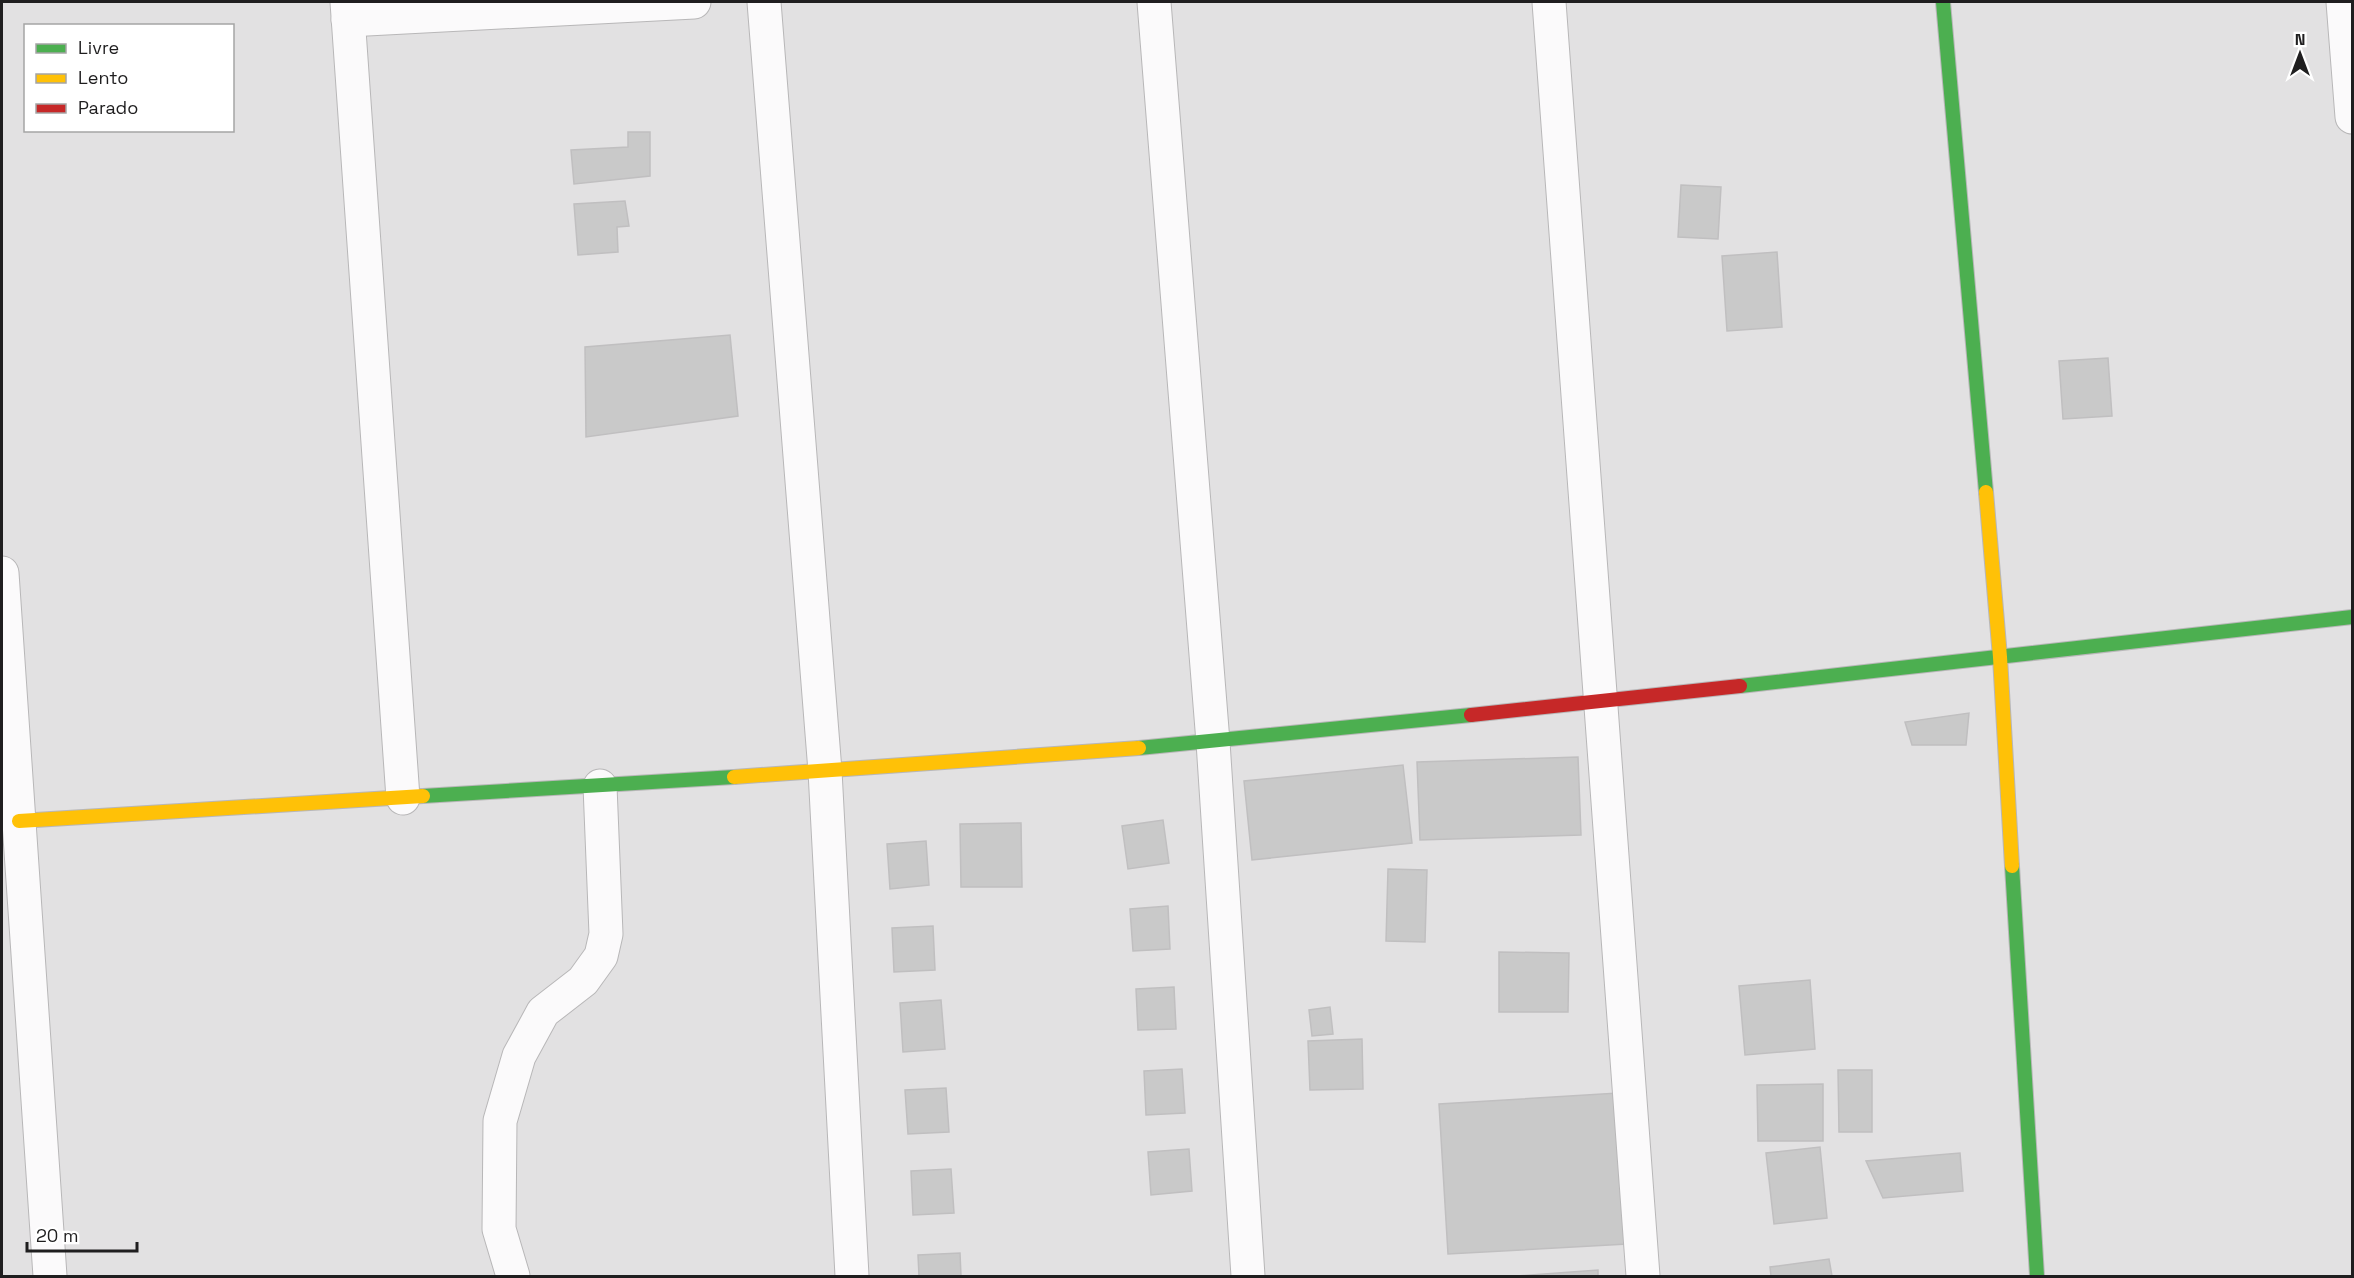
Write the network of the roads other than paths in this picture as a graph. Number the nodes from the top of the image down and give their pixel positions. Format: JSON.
{"nodes":[{"id":1,"x":694,"y":2,"type":"edge"},
{"id":2,"x":764,"y":2,"type":"edge"},
{"id":3,"x":1154,"y":2,"type":"edge"},
{"id":4,"x":1549,"y":2,"type":"edge"},
{"id":5,"x":1942,"y":2,"type":"edge"},
{"id":6,"x":2343,"y":2,"type":"edge"},
{"id":7,"x":348,"y":11,"type":"edge"},
{"id":8,"x":2352,"y":117,"type":"edge"},
{"id":9,"x":2,"y":593,"type":"edge"},
{"id":10,"x":2352,"y":617,"type":"edge"},
{"id":11,"x":2000,"y":657,"type":"junction"},
{"id":12,"x":1600,"y":702,"type":"junction"},
{"id":13,"x":1213,"y":741,"type":"junction"},
{"id":14,"x":825,"y":771,"type":"junction"},
{"id":15,"x":600,"y":786,"type":"junction"},
{"id":16,"x":403,"y":798,"type":"junction"},
{"id":17,"x":20,"y":821,"type":"junction"},
{"id":18,"x":50,"y":1276,"type":"edge"},
{"id":19,"x":513,"y":1276,"type":"edge"},
{"id":20,"x":852,"y":1276,"type":"edge"},
{"id":21,"x":1248,"y":1276,"type":"edge"},
{"id":22,"x":1643,"y":1276,"type":"edge"},
{"id":23,"x":2037,"y":1276,"type":"edge"}],
"edges":[{"from":1,"to":7,"type":"street"},
{"from":2,"to":14,"type":"street"},
{"from":3,"to":13,"type":"street"},
{"from":4,"to":12,"type":"street"},
{"from":5,"to":11,"type":"street"},
{"from":6,"to":8,"type":"street"},
{"from":7,"to":16,"type":"street"},
{"from":9,"to":17,"type":"street"},
{"from":10,"to":11,"type":"street"},
{"from":11,"to":12,"type":"street"},
{"from":11,"to":23,"type":"street"},
{"from":12,"to":13,"type":"street"},
{"from":12,"to":22,"type":"street"},
{"from":13,"to":14,"type":"street"},
{"from":13,"to":21,"type":"street"},
{"from":14,"to":15,"type":"street"},
{"from":14,"to":20,"type":"street"},
{"from":15,"to":16,"type":"street"},
{"from":15,"to":19,"type":"street"},
{"from":16,"to":17,"type":"street"},
{"from":17,"to":18,"type":"street"}]}
